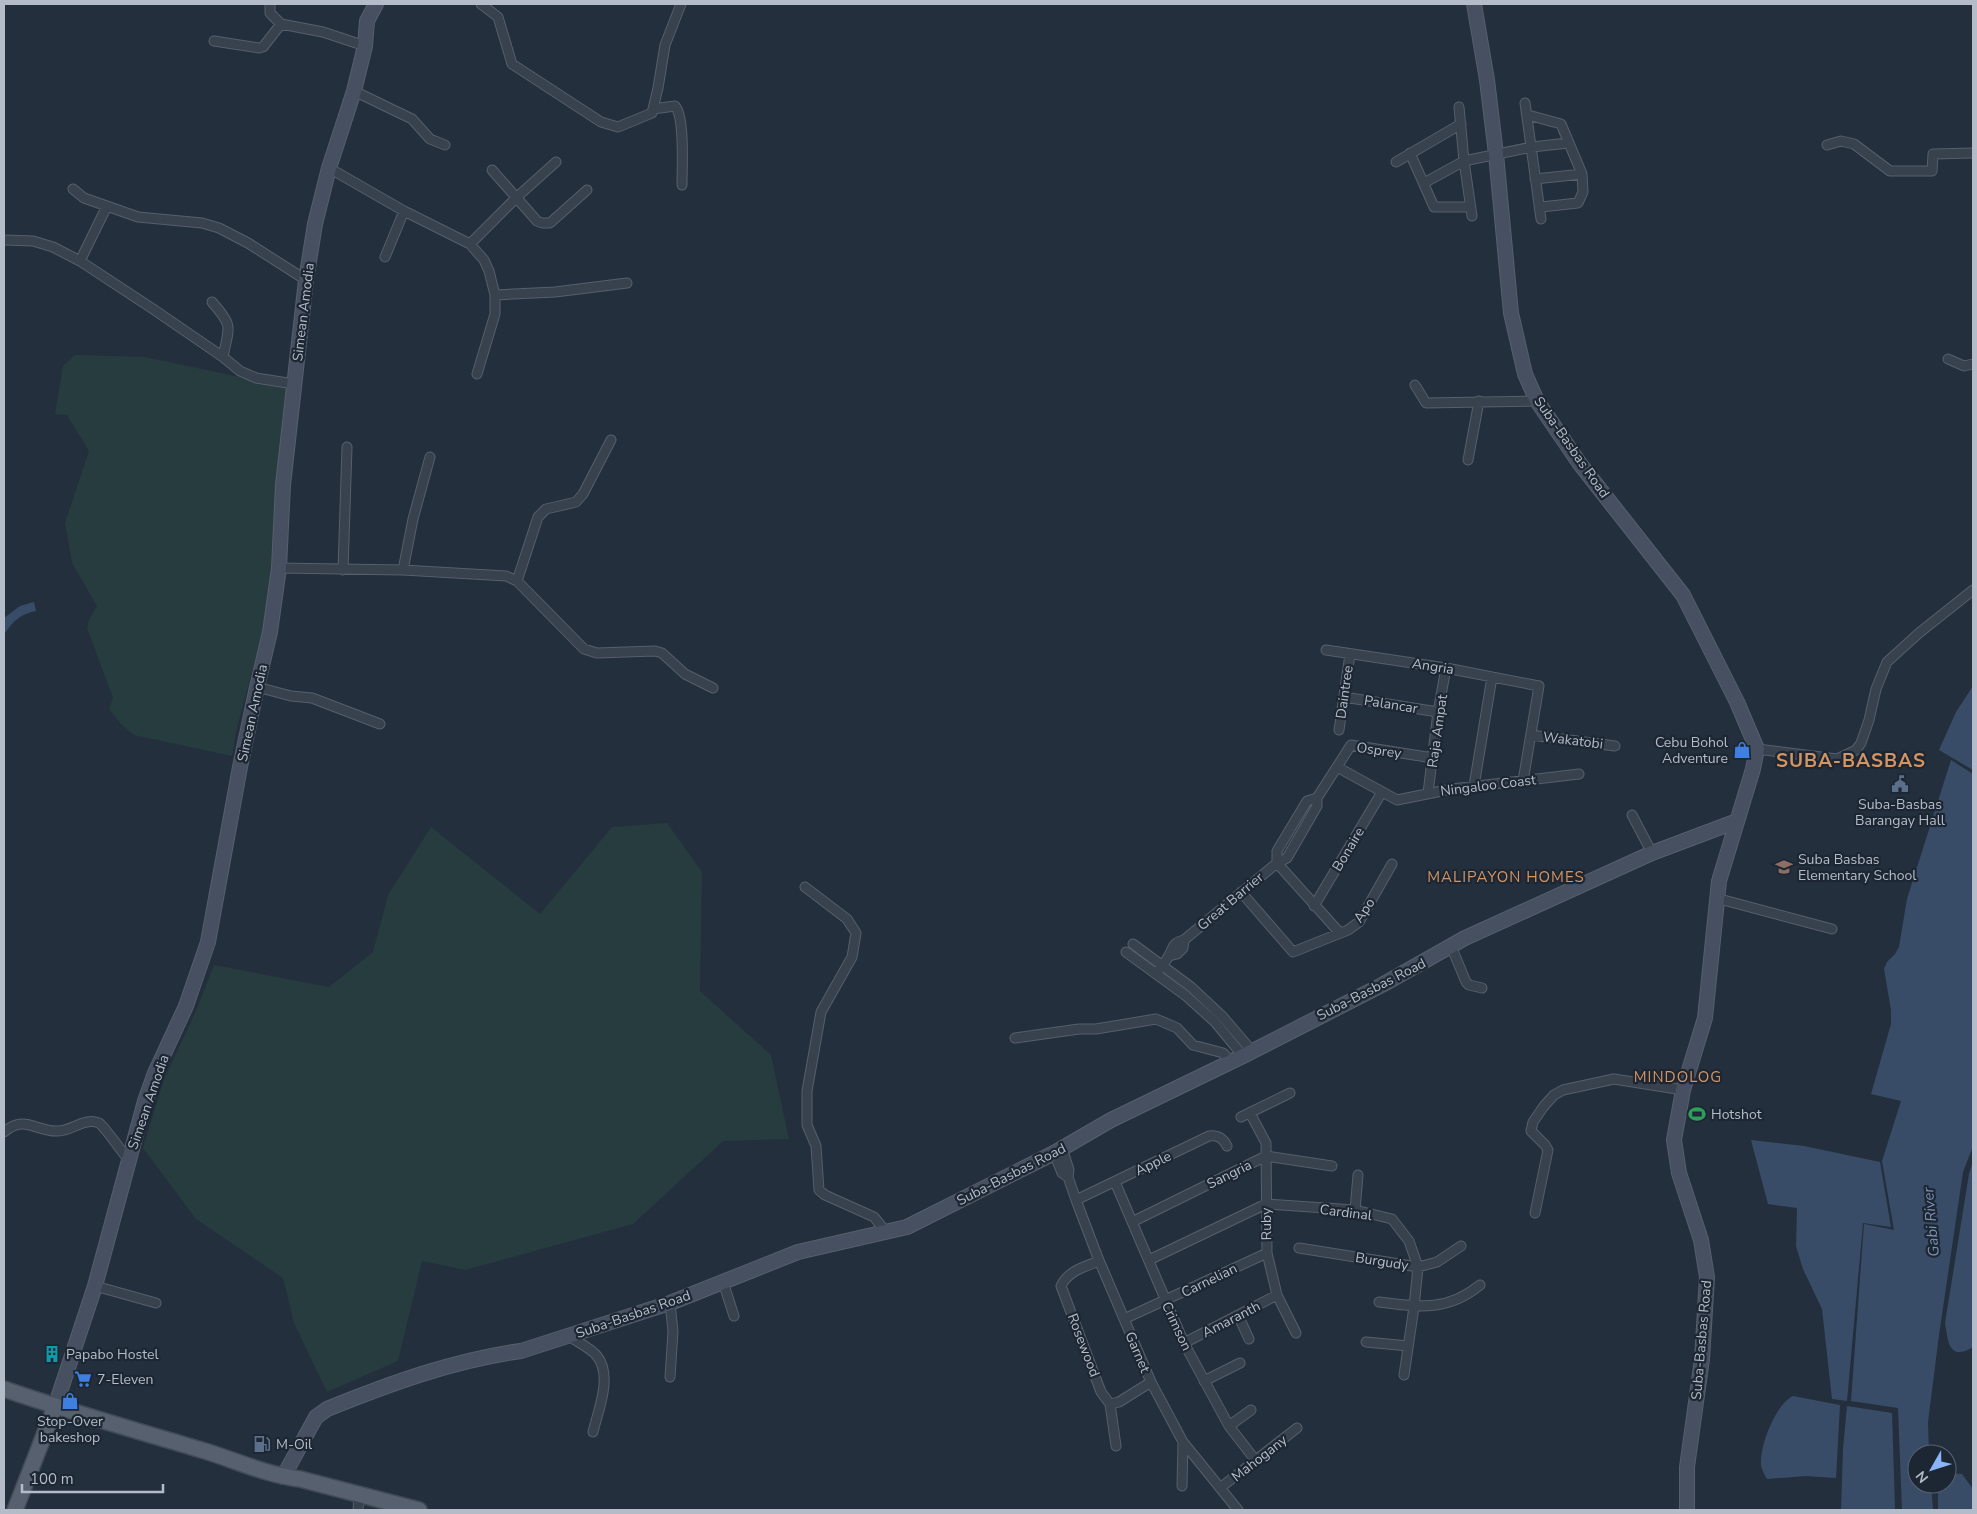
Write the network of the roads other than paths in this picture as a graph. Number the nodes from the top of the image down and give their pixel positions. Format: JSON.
{"nodes":[{"id":1,"x":270,"y":4,"type":"edge"},
{"id":2,"x":376,"y":4,"type":"edge"},
{"id":3,"x":481,"y":4,"type":"edge"},
{"id":4,"x":681,"y":4,"type":"edge"},
{"id":5,"x":1474,"y":4,"type":"edge"},
{"id":6,"x":281,"y":24,"type":"junction"},
{"id":7,"x":214,"y":41,"type":"dead end"},
{"id":8,"x":365,"y":46,"type":"junction"},
{"id":9,"x":354,"y":91,"type":"junction"},
{"id":10,"x":1525,"y":103,"type":"dead end"},
{"id":11,"x":1460,"y":107,"type":"dead end"},
{"id":12,"x":653,"y":108,"type":"junction"},
{"id":13,"x":1528,"y":115,"type":"junction"},
{"id":14,"x":1461,"y":124,"type":"junction"},
{"id":15,"x":1568,"y":143,"type":"junction"},
{"id":16,"x":1827,"y":144,"type":"dead end"},
{"id":17,"x":445,"y":145,"type":"dead end"},
{"id":18,"x":1532,"y":148,"type":"junction"},
{"id":19,"x":1410,"y":153,"type":"junction"},
{"id":20,"x":1973,"y":153,"type":"edge"},
{"id":21,"x":1496,"y":154,"type":"junction"},
{"id":22,"x":1464,"y":161,"type":"junction"},
{"id":23,"x":556,"y":162,"type":"dead end"},
{"id":24,"x":1396,"y":162,"type":"dead end"},
{"id":25,"x":329,"y":168,"type":"junction"},
{"id":26,"x":492,"y":170,"type":"dead end"},
{"id":27,"x":1582,"y":174,"type":"junction"},
{"id":28,"x":1536,"y":178,"type":"junction"},
{"id":29,"x":1424,"y":183,"type":"junction"},
{"id":30,"x":682,"y":186,"type":"dead end"},
{"id":31,"x":73,"y":189,"type":"dead end"},
{"id":32,"x":587,"y":190,"type":"dead end"},
{"id":33,"x":517,"y":197,"type":"junction"},
{"id":34,"x":107,"y":206,"type":"junction"},
{"id":35,"x":1469,"y":207,"type":"junction"},
{"id":36,"x":1540,"y":207,"type":"junction"},
{"id":37,"x":404,"y":211,"type":"junction"},
{"id":38,"x":1472,"y":216,"type":"dead end"},
{"id":39,"x":1541,"y":219,"type":"dead end"},
{"id":40,"x":4,"y":240,"type":"edge"},
{"id":41,"x":470,"y":244,"type":"junction"},
{"id":42,"x":385,"y":257,"type":"dead end"},
{"id":43,"x":80,"y":261,"type":"junction"},
{"id":44,"x":306,"y":280,"type":"junction"},
{"id":45,"x":627,"y":283,"type":"dead end"},
{"id":46,"x":494,"y":295,"type":"junction"},
{"id":47,"x":212,"y":302,"type":"dead end"},
{"id":48,"x":223,"y":357,"type":"junction"},
{"id":49,"x":1948,"y":359,"type":"dead end"},
{"id":50,"x":1973,"y":364,"type":"edge"},
{"id":51,"x":477,"y":374,"type":"dead end"},
{"id":52,"x":294,"y":384,"type":"junction"},
{"id":53,"x":1415,"y":385,"type":"dead end"},
{"id":54,"x":1479,"y":401,"type":"junction"},
{"id":55,"x":1537,"y":401,"type":"junction"},
{"id":56,"x":611,"y":440,"type":"dead end"},
{"id":57,"x":347,"y":447,"type":"dead end"},
{"id":58,"x":430,"y":457,"type":"dead end"},
{"id":59,"x":1468,"y":460,"type":"dead end"},
{"id":60,"x":279,"y":568,"type":"junction"},
{"id":61,"x":343,"y":570,"type":"junction"},
{"id":62,"x":403,"y":570,"type":"junction"},
{"id":63,"x":517,"y":581,"type":"junction"},
{"id":64,"x":1973,"y":590,"type":"edge"},
{"id":65,"x":1326,"y":650,"type":"dead end"},
{"id":66,"x":1350,"y":654,"type":"junction"},
{"id":67,"x":1446,"y":668,"type":"junction"},
{"id":68,"x":1492,"y":677,"type":"junction"},
{"id":69,"x":257,"y":687,"type":"junction"},
{"id":70,"x":713,"y":688,"type":"dead end"},
{"id":71,"x":1344,"y":697,"type":"junction"},
{"id":72,"x":1438,"y":712,"type":"junction"},
{"id":73,"x":380,"y":724,"type":"dead end"},
{"id":74,"x":1339,"y":730,"type":"dead end"},
{"id":75,"x":1531,"y":735,"type":"junction"},
{"id":76,"x":1614,"y":746,"type":"dead end"},
{"id":77,"x":1757,"y":749,"type":"junction"},
{"id":78,"x":1432,"y":758,"type":"junction"},
{"id":79,"x":1337,"y":767,"type":"junction"},
{"id":80,"x":1579,"y":774,"type":"dead end"},
{"id":81,"x":1522,"y":780,"type":"junction"},
{"id":82,"x":1474,"y":786,"type":"junction"},
{"id":83,"x":1382,"y":792,"type":"junction"},
{"id":84,"x":1428,"y":793,"type":"junction"},
{"id":85,"x":1632,"y":814,"type":"dead end"},
{"id":86,"x":1737,"y":821,"type":"junction"},
{"id":87,"x":1652,"y":853,"type":"junction"},
{"id":88,"x":1277,"y":862,"type":"junction"},
{"id":89,"x":1392,"y":864,"type":"dead end"},
{"id":90,"x":805,"y":887,"type":"dead end"},
{"id":91,"x":1241,"y":892,"type":"junction"},
{"id":92,"x":1716,"y":898,"type":"junction"},
{"id":93,"x":1314,"y":906,"type":"junction"},
{"id":94,"x":1832,"y":929,"type":"dead end"},
{"id":95,"x":1339,"y":932,"type":"junction"},
{"id":96,"x":1133,"y":944,"type":"dead end"},
{"id":97,"x":1452,"y":946,"type":"junction"},
{"id":98,"x":1126,"y":952,"type":"dead end"},
{"id":99,"x":1162,"y":965,"type":"junction"},
{"id":100,"x":1156,"y":974,"type":"junction"},
{"id":101,"x":1482,"y":988,"type":"dead end"},
{"id":102,"x":1015,"y":1038,"type":"dead end"},
{"id":103,"x":1242,"y":1056,"type":"junction"},
{"id":104,"x":1683,"y":1090,"type":"junction"},
{"id":105,"x":1290,"y":1093,"type":"dead end"},
{"id":106,"x":1250,"y":1113,"type":"junction"},
{"id":107,"x":1241,"y":1117,"type":"dead end"},
{"id":108,"x":4,"y":1132,"type":"edge"},
{"id":109,"x":1227,"y":1146,"type":"dead end"},
{"id":110,"x":1058,"y":1150,"type":"junction"},
{"id":111,"x":1266,"y":1156,"type":"junction"},
{"id":112,"x":128,"y":1159,"type":"junction"},
{"id":113,"x":1332,"y":1166,"type":"dead end"},
{"id":114,"x":1358,"y":1175,"type":"dead end"},
{"id":115,"x":1115,"y":1182,"type":"junction"},
{"id":116,"x":1076,"y":1200,"type":"junction"},
{"id":117,"x":1266,"y":1204,"type":"junction"},
{"id":118,"x":1355,"y":1210,"type":"junction"},
{"id":119,"x":1535,"y":1213,"type":"dead end"},
{"id":120,"x":1132,"y":1222,"type":"junction"},
{"id":121,"x":886,"y":1232,"type":"junction"},
{"id":122,"x":1461,"y":1246,"type":"dead end"},
{"id":123,"x":1299,"y":1248,"type":"dead end"},
{"id":124,"x":1267,"y":1253,"type":"junction"},
{"id":125,"x":1099,"y":1260,"type":"junction"},
{"id":126,"x":1149,"y":1260,"type":"junction"},
{"id":127,"x":1418,"y":1267,"type":"junction"},
{"id":128,"x":723,"y":1282,"type":"junction"},
{"id":129,"x":1480,"y":1285,"type":"dead end"},
{"id":130,"x":95,"y":1286,"type":"junction"},
{"id":131,"x":1277,"y":1295,"type":"junction"},
{"id":132,"x":1165,"y":1301,"type":"junction"},
{"id":133,"x":1379,"y":1302,"type":"dead end"},
{"id":134,"x":156,"y":1303,"type":"dead end"},
{"id":135,"x":670,"y":1303,"type":"junction"},
{"id":136,"x":1414,"y":1307,"type":"junction"},
{"id":137,"x":1238,"y":1315,"type":"junction"},
{"id":138,"x":734,"y":1316,"type":"dead end"},
{"id":139,"x":1124,"y":1319,"type":"junction"},
{"id":140,"x":1296,"y":1333,"type":"dead end"},
{"id":141,"x":568,"y":1336,"type":"junction"},
{"id":142,"x":1249,"y":1339,"type":"dead end"},
{"id":143,"x":1366,"y":1342,"type":"dead end"},
{"id":144,"x":1184,"y":1343,"type":"junction"},
{"id":145,"x":1408,"y":1346,"type":"junction"},
{"id":146,"x":1240,"y":1363,"type":"dead end"},
{"id":147,"x":1404,"y":1375,"type":"dead end"},
{"id":148,"x":670,"y":1376,"type":"dead end"},
{"id":149,"x":1204,"y":1381,"type":"junction"},
{"id":150,"x":1151,"y":1382,"type":"junction"},
{"id":151,"x":4,"y":1389,"type":"edge"},
{"id":152,"x":1110,"y":1404,"type":"junction"},
{"id":153,"x":55,"y":1406,"type":"junction"},
{"id":154,"x":1251,"y":1410,"type":"dead end"},
{"id":155,"x":1229,"y":1426,"type":"junction"},
{"id":156,"x":1297,"y":1428,"type":"dead end"},
{"id":157,"x":593,"y":1432,"type":"dead end"},
{"id":158,"x":1183,"y":1442,"type":"junction"},
{"id":159,"x":1116,"y":1446,"type":"dead end"},
{"id":160,"x":1256,"y":1460,"type":"junction"},
{"id":161,"x":283,"y":1477,"type":"junction"},
{"id":162,"x":1182,"y":1486,"type":"dead end"},
{"id":163,"x":1220,"y":1488,"type":"junction"},
{"id":164,"x":359,"y":1495,"type":"junction"},
{"id":165,"x":15,"y":1510,"type":"edge"},
{"id":166,"x":358,"y":1510,"type":"edge"},
{"id":167,"x":419,"y":1510,"type":"edge"},
{"id":168,"x":1238,"y":1510,"type":"edge"},
{"id":169,"x":1687,"y":1510,"type":"edge"}],
"edges":[{"from":1,"to":6,"type":"street"},
{"from":2,"to":8,"type":"street","name":"Simean Amodia"},
{"from":3,"to":12,"type":"street"},
{"from":4,"to":12,"type":"street"},
{"from":5,"to":21,"type":"street","name":"Suba-Basbas Road"},
{"from":6,"to":7,"type":"street"},
{"from":6,"to":8,"type":"street"},
{"from":8,"to":9,"type":"street","name":"Simean Amodia"},
{"from":9,"to":17,"type":"street"},
{"from":9,"to":25,"type":"street","name":"Simean Amodia"},
{"from":10,"to":13,"type":"street"},
{"from":11,"to":14,"type":"street"},
{"from":12,"to":30,"type":"street"},
{"from":13,"to":15,"type":"street"},
{"from":13,"to":18,"type":"street"},
{"from":14,"to":19,"type":"street"},
{"from":14,"to":22,"type":"street"},
{"from":15,"to":18,"type":"street"},
{"from":15,"to":27,"type":"street"},
{"from":16,"to":20,"type":"street"},
{"from":18,"to":21,"type":"street"},
{"from":18,"to":28,"type":"street"},
{"from":19,"to":24,"type":"street"},
{"from":19,"to":29,"type":"street"},
{"from":21,"to":22,"type":"street"},
{"from":21,"to":55,"type":"street","name":"Suba-Basbas Road"},
{"from":22,"to":29,"type":"street"},
{"from":22,"to":35,"type":"street"},
{"from":23,"to":33,"type":"street"},
{"from":25,"to":37,"type":"street"},
{"from":25,"to":44,"type":"street","name":"Simean Amodia"},
{"from":26,"to":33,"type":"street"},
{"from":27,"to":28,"type":"street"},
{"from":27,"to":36,"type":"street"},
{"from":28,"to":36,"type":"street"},
{"from":29,"to":35,"type":"street"},
{"from":31,"to":34,"type":"street"},
{"from":32,"to":33,"type":"street"},
{"from":33,"to":41,"type":"street"},
{"from":34,"to":43,"type":"street"},
{"from":34,"to":44,"type":"street"},
{"from":35,"to":38,"type":"street"},
{"from":36,"to":39,"type":"street"},
{"from":37,"to":41,"type":"street"},
{"from":37,"to":42,"type":"street"},
{"from":40,"to":43,"type":"street"},
{"from":41,"to":46,"type":"street"},
{"from":43,"to":48,"type":"street"},
{"from":44,"to":52,"type":"street","name":"Simean Amodia"},
{"from":45,"to":46,"type":"street"},
{"from":46,"to":51,"type":"street"},
{"from":47,"to":48,"type":"street"},
{"from":48,"to":52,"type":"street"},
{"from":49,"to":50,"type":"street"},
{"from":52,"to":60,"type":"street","name":"Simean Amodia"},
{"from":53,"to":54,"type":"street"},
{"from":54,"to":55,"type":"street"},
{"from":54,"to":59,"type":"street"},
{"from":55,"to":77,"type":"street","name":"Suba-Basbas Road"},
{"from":56,"to":63,"type":"street"},
{"from":57,"to":61,"type":"street"},
{"from":58,"to":62,"type":"street"},
{"from":60,"to":61,"type":"street"},
{"from":60,"to":69,"type":"street","name":"Simean Amodia"},
{"from":61,"to":62,"type":"street"},
{"from":62,"to":63,"type":"street"},
{"from":63,"to":70,"type":"street"},
{"from":64,"to":77,"type":"street"},
{"from":65,"to":66,"type":"street","name":"Angria"},
{"from":66,"to":67,"type":"street","name":"Angria"},
{"from":66,"to":71,"type":"street","name":"Daintree"},
{"from":67,"to":68,"type":"street","name":"Angria"},
{"from":67,"to":72,"type":"street","name":"Raja Ampat"},
{"from":68,"to":75,"type":"street","name":"Angria"},
{"from":68,"to":82,"type":"street"},
{"from":69,"to":73,"type":"street"},
{"from":69,"to":112,"type":"street","name":"Simean Amodia"},
{"from":71,"to":72,"type":"street","name":"Palancar"},
{"from":71,"to":74,"type":"street","name":"Daintree"},
{"from":72,"to":78,"type":"street","name":"Raja Ampat"},
{"from":75,"to":76,"type":"street","name":"Wakatobi"},
{"from":75,"to":81,"type":"street"},
{"from":77,"to":86,"type":"street","name":"Suba-Basbas Road"},
{"from":78,"to":79,"type":"street","name":"Osprey"},
{"from":78,"to":84,"type":"street","name":"Raja Ampat"},
{"from":79,"to":83,"type":"street"},
{"from":79,"to":88,"type":"street","name":"Great Barrier"},
{"from":80,"to":81,"type":"street","name":"Ningaloo Coast"},
{"from":81,"to":82,"type":"street","name":"Ningaloo Coast"},
{"from":82,"to":84,"type":"street","name":"Ningaloo Coast"},
{"from":83,"to":84,"type":"street","name":"Ningaloo Coast"},
{"from":83,"to":93,"type":"street","name":"Bonaire"},
{"from":85,"to":87,"type":"street"},
{"from":86,"to":87,"type":"street","name":"Suba-Basbas Road"},
{"from":86,"to":92,"type":"street","name":"Suba-Basbas Road"},
{"from":87,"to":97,"type":"street","name":"Suba-Basbas Road"},
{"from":88,"to":91,"type":"street","name":"Great Barrier"},
{"from":88,"to":93,"type":"street"},
{"from":89,"to":95,"type":"street","name":"Apo"},
{"from":90,"to":121,"type":"street"},
{"from":91,"to":95,"type":"street","name":"Apo"},
{"from":91,"to":99,"type":"street","name":"Great Barrier"},
{"from":92,"to":94,"type":"street"},
{"from":92,"to":104,"type":"street","name":"Suba-Basbas Road"},
{"from":93,"to":95,"type":"street"},
{"from":96,"to":99,"type":"street"},
{"from":97,"to":101,"type":"street"},
{"from":97,"to":103,"type":"street","name":"Suba-Basbas Road"},
{"from":98,"to":100,"type":"street"},
{"from":99,"to":100,"type":"street","name":"Great Barrier"},
{"from":99,"to":103,"type":"street"},
{"from":100,"to":103,"type":"street"},
{"from":102,"to":103,"type":"street"},
{"from":103,"to":110,"type":"street","name":"Suba-Basbas Road"},
{"from":104,"to":119,"type":"street"},
{"from":104,"to":169,"type":"street","name":"Suba-Basbas Road"},
{"from":105,"to":106,"type":"street"},
{"from":106,"to":107,"type":"street"},
{"from":106,"to":111,"type":"street","name":"Ruby"},
{"from":108,"to":112,"type":"street"},
{"from":109,"to":115,"type":"street","name":"Apple"},
{"from":110,"to":116,"type":"street","name":"Garnet"},
{"from":110,"to":121,"type":"street","name":"Suba-Basbas Road"},
{"from":111,"to":113,"type":"street","name":"Sangria"},
{"from":111,"to":117,"type":"street","name":"Ruby"},
{"from":111,"to":120,"type":"street","name":"Sangria"},
{"from":112,"to":130,"type":"street","name":"Simean Amodia"},
{"from":114,"to":118,"type":"street"},
{"from":115,"to":116,"type":"street","name":"Apple"},
{"from":115,"to":120,"type":"street","name":"Crimson"},
{"from":116,"to":125,"type":"street","name":"Garnet"},
{"from":117,"to":118,"type":"street","name":"Cardinal"},
{"from":117,"to":124,"type":"street","name":"Ruby"},
{"from":117,"to":126,"type":"street","name":"Cardinal"},
{"from":118,"to":127,"type":"street","name":"Cardinal"},
{"from":120,"to":126,"type":"street","name":"Crimson"},
{"from":121,"to":128,"type":"street","name":"Suba-Basbas Road"},
{"from":122,"to":127,"type":"street","name":"Burgudy"},
{"from":123,"to":127,"type":"street","name":"Burgudy"},
{"from":124,"to":131,"type":"street","name":"Ruby"},
{"from":124,"to":132,"type":"street","name":"Carnelian"},
{"from":125,"to":139,"type":"street","name":"Garnet"},
{"from":125,"to":152,"type":"street","name":"Rosewood"},
{"from":126,"to":132,"type":"street","name":"Crimson"},
{"from":127,"to":136,"type":"street","name":"Cardinal"},
{"from":128,"to":135,"type":"street","name":"Suba-Basbas Road"},
{"from":128,"to":138,"type":"street"},
{"from":129,"to":136,"type":"street"},
{"from":130,"to":134,"type":"street"},
{"from":130,"to":153,"type":"street","name":"Simean Amodia"},
{"from":131,"to":137,"type":"street","name":"Amaranth"},
{"from":131,"to":140,"type":"street","name":"Ruby"},
{"from":132,"to":139,"type":"street","name":"Carnelian"},
{"from":132,"to":144,"type":"street","name":"Crimson"},
{"from":133,"to":136,"type":"street"},
{"from":135,"to":141,"type":"street","name":"Suba-Basbas Road"},
{"from":135,"to":148,"type":"street"},
{"from":136,"to":145,"type":"street","name":"Cardinal"},
{"from":137,"to":142,"type":"street"},
{"from":137,"to":144,"type":"street","name":"Amaranth"},
{"from":139,"to":150,"type":"street","name":"Garnet"},
{"from":141,"to":157,"type":"street"},
{"from":141,"to":161,"type":"street","name":"Suba-Basbas Road"},
{"from":143,"to":145,"type":"street"},
{"from":144,"to":149,"type":"street","name":"Crimson"},
{"from":145,"to":147,"type":"street","name":"Cardinal"},
{"from":146,"to":149,"type":"street"},
{"from":149,"to":155,"type":"street","name":"Crimson"},
{"from":150,"to":152,"type":"street"},
{"from":150,"to":158,"type":"street","name":"Garnet"},
{"from":151,"to":153,"type":"main road"},
{"from":152,"to":159,"type":"street"},
{"from":153,"to":161,"type":"main road"},
{"from":153,"to":165,"type":"main road"},
{"from":154,"to":155,"type":"street"},
{"from":155,"to":160,"type":"street","name":"Crimson"},
{"from":156,"to":160,"type":"street","name":"Mahogany"},
{"from":158,"to":162,"type":"street"},
{"from":158,"to":163,"type":"street","name":"Garnet"},
{"from":160,"to":163,"type":"street","name":"Mahogany"},
{"from":161,"to":164,"type":"main road"},
{"from":163,"to":168,"type":"street","name":"Garnet"},
{"from":164,"to":166,"type":"street"},
{"from":164,"to":167,"type":"main road"}]}
